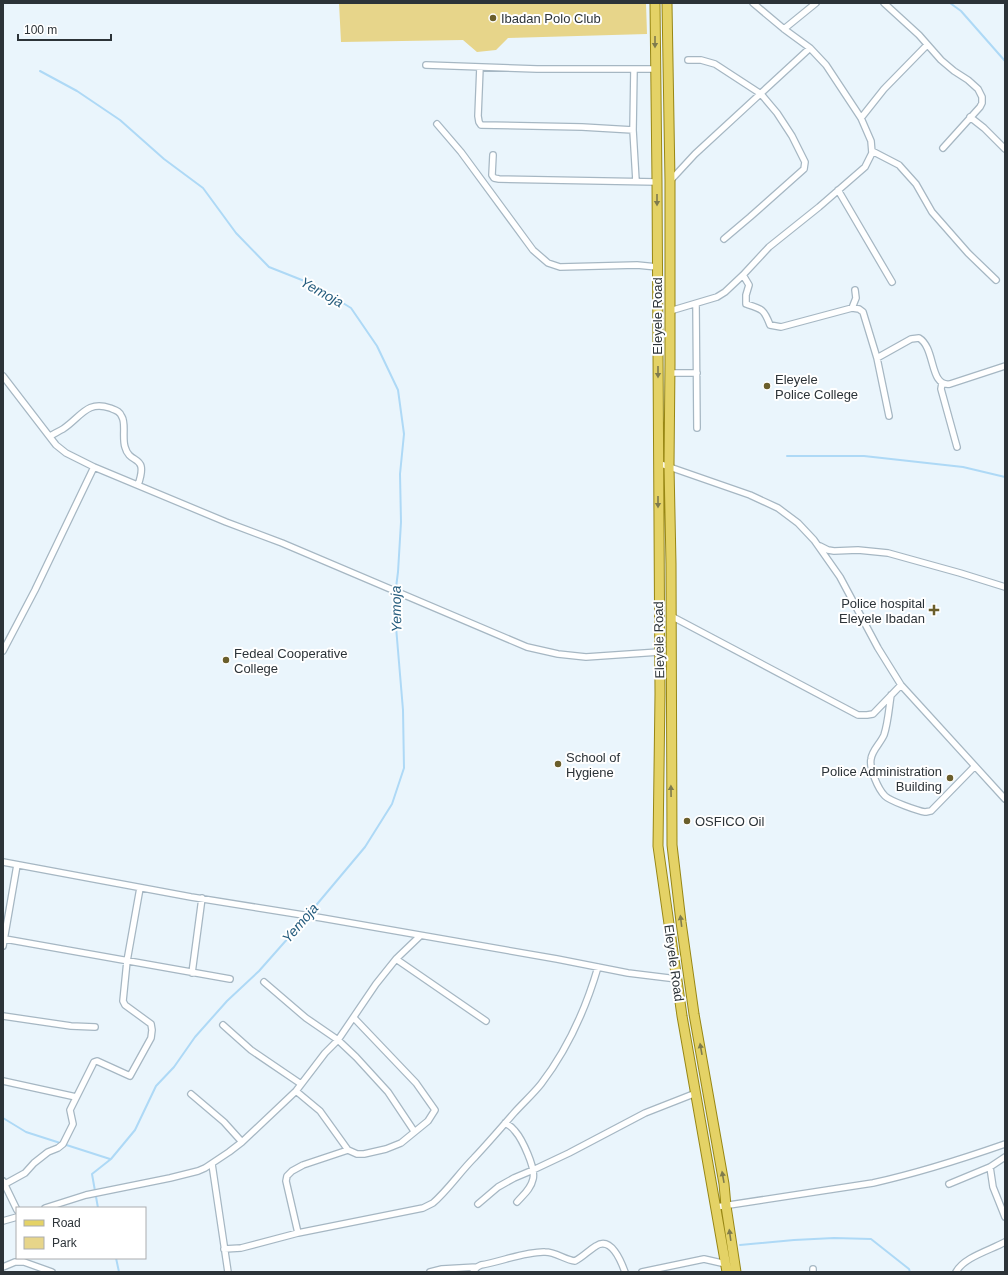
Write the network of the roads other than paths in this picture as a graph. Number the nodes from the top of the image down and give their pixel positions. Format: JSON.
{"nodes":[{"id":1,"x":655,"y":3,"type":"edge"},
{"id":2,"x":667,"y":3,"type":"edge"},
{"id":3,"x":753,"y":3,"type":"edge"},
{"id":4,"x":816,"y":3,"type":"edge"},
{"id":5,"x":884,"y":3,"type":"edge"},
{"id":6,"x":784,"y":29,"type":"junction"},
{"id":7,"x":927,"y":45,"type":"junction"},
{"id":8,"x":810,"y":48,"type":"junction"},
{"id":9,"x":688,"y":60,"type":"dead end"},
{"id":10,"x":426,"y":65,"type":"dead end"},
{"id":11,"x":480,"y":67,"type":"junction"},
{"id":12,"x":634,"y":69,"type":"junction"},
{"id":13,"x":655,"y":69,"type":"junction"},
{"id":14,"x":761,"y":94,"type":"junction"},
{"id":15,"x":970,"y":117,"type":"junction"},
{"id":16,"x":861,"y":118,"type":"junction"},
{"id":17,"x":437,"y":124,"type":"dead end"},
{"id":18,"x":633,"y":130,"type":"junction"},
{"id":19,"x":943,"y":148,"type":"dead end"},
{"id":20,"x":1005,"y":149,"type":"edge"},
{"id":21,"x":872,"y":151,"type":"junction"},
{"id":22,"x":493,"y":155,"type":"dead end"},
{"id":23,"x":636,"y":181,"type":"junction"},
{"id":24,"x":657,"y":182,"type":"junction"},
{"id":25,"x":670,"y":182,"type":"junction"},
{"id":26,"x":838,"y":190,"type":"junction"},
{"id":27,"x":724,"y":239,"type":"dead end"},
{"id":28,"x":657,"y":267,"type":"junction"},
{"id":29,"x":743,"y":275,"type":"junction"},
{"id":30,"x":996,"y":280,"type":"dead end"},
{"id":31,"x":892,"y":282,"type":"dead end"},
{"id":32,"x":855,"y":290,"type":"dead end"},
{"id":33,"x":696,"y":304,"type":"junction"},
{"id":34,"x":852,"y":308,"type":"junction"},
{"id":35,"x":670,"y":311,"type":"junction"},
{"id":36,"x":876,"y":358,"type":"junction"},
{"id":37,"x":1005,"y":366,"type":"edge"},
{"id":38,"x":670,"y":373,"type":"junction"},
{"id":39,"x":697,"y":373,"type":"junction"},
{"id":40,"x":3,"y":376,"type":"edge"},
{"id":41,"x":942,"y":383,"type":"junction"},
{"id":42,"x":890,"y":416,"type":"dead end"},
{"id":43,"x":697,"y":428,"type":"dead end"},
{"id":44,"x":50,"y":436,"type":"junction"},
{"id":45,"x":957,"y":447,"type":"dead end"},
{"id":46,"x":658,"y":463,"type":"junction"},
{"id":47,"x":669,"y":466,"type":"junction"},
{"id":48,"x":94,"y":467,"type":"junction"},
{"id":49,"x":138,"y":485,"type":"junction"},
{"id":50,"x":818,"y":545,"type":"junction"},
{"id":51,"x":1005,"y":587,"type":"edge"},
{"id":52,"x":672,"y":616,"type":"junction"},
{"id":53,"x":3,"y":651,"type":"edge"},
{"id":54,"x":659,"y":652,"type":"junction"},
{"id":55,"x":901,"y":685,"type":"junction"},
{"id":56,"x":891,"y":695,"type":"junction"},
{"id":57,"x":975,"y":766,"type":"junction"},
{"id":58,"x":1005,"y":800,"type":"edge"},
{"id":59,"x":672,"y":845,"type":"junction"},
{"id":60,"x":658,"y":846,"type":"junction"},
{"id":61,"x":3,"y":862,"type":"edge"},
{"id":62,"x":17,"y":865,"type":"junction"},
{"id":63,"x":140,"y":888,"type":"junction"},
{"id":64,"x":202,"y":898,"type":"junction"},
{"id":65,"x":420,"y":936,"type":"junction"},
{"id":66,"x":5,"y":939,"type":"junction"},
{"id":67,"x":3,"y":946,"type":"edge"},
{"id":68,"x":396,"y":959,"type":"junction"},
{"id":69,"x":127,"y":961,"type":"junction"},
{"id":70,"x":598,"y":967,"type":"junction"},
{"id":71,"x":192,"y":973,"type":"junction"},
{"id":72,"x":230,"y":979,"type":"dead end"},
{"id":73,"x":677,"y":979,"type":"junction"},
{"id":74,"x":264,"y":982,"type":"dead end"},
{"id":75,"x":3,"y":1016,"type":"edge"},
{"id":76,"x":354,"y":1018,"type":"junction"},
{"id":77,"x":486,"y":1021,"type":"dead end"},
{"id":78,"x":223,"y":1025,"type":"dead end"},
{"id":79,"x":95,"y":1027,"type":"dead end"},
{"id":80,"x":338,"y":1040,"type":"junction"},
{"id":81,"x":3,"y":1081,"type":"edge"},
{"id":82,"x":301,"y":1084,"type":"junction"},
{"id":83,"x":296,"y":1091,"type":"junction"},
{"id":84,"x":696,"y":1093,"type":"junction"},
{"id":85,"x":191,"y":1094,"type":"dead end"},
{"id":86,"x":76,"y":1097,"type":"junction"},
{"id":87,"x":505,"y":1123,"type":"junction"},
{"id":88,"x":414,"y":1131,"type":"junction"},
{"id":89,"x":242,"y":1142,"type":"junction"},
{"id":90,"x":1005,"y":1144,"type":"edge"},
{"id":91,"x":348,"y":1150,"type":"junction"},
{"id":92,"x":1005,"y":1157,"type":"edge"},
{"id":93,"x":212,"y":1164,"type":"junction"},
{"id":94,"x":990,"y":1167,"type":"junction"},
{"id":95,"x":533,"y":1170,"type":"junction"},
{"id":96,"x":4,"y":1182,"type":"edge"},
{"id":97,"x":949,"y":1184,"type":"dead end"},
{"id":98,"x":517,"y":1202,"type":"dead end"},
{"id":99,"x":478,"y":1204,"type":"dead end"},
{"id":100,"x":726,"y":1206,"type":"junction"},
{"id":101,"x":48,"y":1207,"type":"edge"},
{"id":102,"x":716,"y":1207,"type":"junction"},
{"id":103,"x":16,"y":1208,"type":"edge"},
{"id":104,"x":16,"y":1217,"type":"edge"},
{"id":105,"x":1005,"y":1217,"type":"edge"},
{"id":106,"x":3,"y":1221,"type":"edge"},
{"id":107,"x":298,"y":1233,"type":"junction"},
{"id":108,"x":1005,"y":1242,"type":"edge"},
{"id":109,"x":224,"y":1249,"type":"junction"},
{"id":110,"x":727,"y":1262,"type":"edge"},
{"id":111,"x":3,"y":1267,"type":"edge"},
{"id":112,"x":477,"y":1267,"type":"junction"},
{"id":113,"x":52,"y":1272,"type":"edge"},
{"id":114,"x":228,"y":1272,"type":"edge"},
{"id":115,"x":430,"y":1272,"type":"edge"},
{"id":116,"x":473,"y":1272,"type":"edge"},
{"id":117,"x":625,"y":1272,"type":"edge"},
{"id":118,"x":642,"y":1272,"type":"edge"},
{"id":119,"x":736,"y":1272,"type":"edge"},
{"id":120,"x":956,"y":1272,"type":"edge"}],
"edges":[{"from":1,"to":13,"type":"main road","name":"Eleyele Road","one_way":true},
{"from":2,"to":25,"type":"main road","name":"Eleyele Road"},
{"from":3,"to":6,"type":"street"},
{"from":4,"to":6,"type":"street"},
{"from":5,"to":7,"type":"street"},
{"from":6,"to":8,"type":"street"},
{"from":7,"to":15,"type":"street"},
{"from":7,"to":16,"type":"street"},
{"from":8,"to":14,"type":"street"},
{"from":8,"to":16,"type":"street"},
{"from":9,"to":14,"type":"street"},
{"from":10,"to":11,"type":"street"},
{"from":11,"to":12,"type":"street"},
{"from":11,"to":18,"type":"street"},
{"from":12,"to":13,"type":"street"},
{"from":12,"to":18,"type":"street"},
{"from":13,"to":24,"type":"main road","name":"Eleyele Road"},
{"from":14,"to":25,"type":"street"},
{"from":14,"to":27,"type":"street"},
{"from":15,"to":19,"type":"street"},
{"from":15,"to":20,"type":"street"},
{"from":16,"to":21,"type":"street"},
{"from":17,"to":28,"type":"street"},
{"from":18,"to":23,"type":"street"},
{"from":21,"to":26,"type":"street"},
{"from":21,"to":30,"type":"street"},
{"from":22,"to":23,"type":"street"},
{"from":23,"to":24,"type":"street"},
{"from":24,"to":28,"type":"main road","name":"Eleyele Road","one_way":true},
{"from":25,"to":35,"type":"main road","name":"Eleyele Road"},
{"from":26,"to":29,"type":"street"},
{"from":26,"to":31,"type":"street"},
{"from":28,"to":46,"type":"main road","name":"Eleyele Road","one_way":true},
{"from":29,"to":33,"type":"street"},
{"from":29,"to":34,"type":"street"},
{"from":32,"to":34,"type":"street"},
{"from":33,"to":35,"type":"street"},
{"from":33,"to":39,"type":"street"},
{"from":34,"to":36,"type":"street"},
{"from":35,"to":38,"type":"main road","name":"Eleyele Road"},
{"from":36,"to":41,"type":"street"},
{"from":36,"to":42,"type":"street"},
{"from":37,"to":41,"type":"street"},
{"from":38,"to":39,"type":"street"},
{"from":38,"to":47,"type":"main road","name":"Eleyele Road"},
{"from":39,"to":43,"type":"street"},
{"from":40,"to":44,"type":"street"},
{"from":41,"to":45,"type":"street"},
{"from":44,"to":48,"type":"street"},
{"from":44,"to":49,"type":"street"},
{"from":46,"to":47,"type":"street"},
{"from":46,"to":54,"type":"main road","name":"Eleyele Road","one_way":true},
{"from":47,"to":50,"type":"street"},
{"from":47,"to":52,"type":"main road","name":"Eleyele Road"},
{"from":48,"to":49,"type":"street"},
{"from":48,"to":53,"type":"street"},
{"from":49,"to":54,"type":"street"},
{"from":50,"to":51,"type":"street"},
{"from":50,"to":55,"type":"street"},
{"from":52,"to":56,"type":"street"},
{"from":59,"to":52,"type":"main road","name":"Eleyele Road","one_way":true},
{"from":54,"to":60,"type":"main road","name":"Eleyele Road"},
{"from":55,"to":56,"type":"street"},
{"from":55,"to":57,"type":"street"},
{"from":56,"to":57,"type":"street"},
{"from":57,"to":58,"type":"street"},
{"from":59,"to":60,"type":"main road"},
{"from":100,"to":59,"type":"main road","name":"Eleyele Road","one_way":true},
{"from":60,"to":73,"type":"main road","name":"Eleyele Road"},
{"from":61,"to":62,"type":"street"},
{"from":62,"to":63,"type":"street"},
{"from":62,"to":66,"type":"street"},
{"from":63,"to":64,"type":"street"},
{"from":63,"to":69,"type":"street"},
{"from":64,"to":65,"type":"street"},
{"from":64,"to":71,"type":"street"},
{"from":65,"to":68,"type":"street"},
{"from":65,"to":70,"type":"street"},
{"from":66,"to":67,"type":"street"},
{"from":66,"to":69,"type":"street"},
{"from":68,"to":76,"type":"street"},
{"from":68,"to":77,"type":"street"},
{"from":69,"to":71,"type":"street"},
{"from":69,"to":86,"type":"street"},
{"from":70,"to":73,"type":"street"},
{"from":70,"to":87,"type":"street"},
{"from":71,"to":72,"type":"street"},
{"from":73,"to":84,"type":"main road","name":"Eleyele Road"},
{"from":74,"to":80,"type":"street"},
{"from":75,"to":79,"type":"street"},
{"from":76,"to":80,"type":"street"},
{"from":76,"to":88,"type":"street"},
{"from":78,"to":82,"type":"street"},
{"from":80,"to":82,"type":"street"},
{"from":80,"to":88,"type":"street"},
{"from":81,"to":86,"type":"street"},
{"from":82,"to":83,"type":"street"},
{"from":83,"to":89,"type":"street"},
{"from":83,"to":91,"type":"street"},
{"from":84,"to":95,"type":"street"},
{"from":84,"to":102,"type":"main road","name":"Eleyele Road"},
{"from":85,"to":89,"type":"street"},
{"from":86,"to":96,"type":"street"},
{"from":87,"to":95,"type":"street"},
{"from":87,"to":107,"type":"street"},
{"from":88,"to":91,"type":"street"},
{"from":89,"to":93,"type":"street"},
{"from":90,"to":100,"type":"street"},
{"from":91,"to":107,"type":"street"},
{"from":92,"to":94,"type":"street"},
{"from":93,"to":101,"type":"street"},
{"from":93,"to":109,"type":"street"},
{"from":94,"to":97,"type":"street"},
{"from":94,"to":105,"type":"street"},
{"from":95,"to":98,"type":"street"},
{"from":95,"to":99,"type":"street"},
{"from":96,"to":103,"type":"street"},
{"from":100,"to":102,"type":"street"},
{"from":110,"to":100,"type":"main road","name":"Eleyele Road","one_way":true},
{"from":102,"to":110,"type":"main road","name":"Eleyele Road"},
{"from":104,"to":106,"type":"street"},
{"from":107,"to":109,"type":"street"},
{"from":108,"to":120,"type":"street"},
{"from":109,"to":114,"type":"street"},
{"from":110,"to":118,"type":"street"},
{"from":110,"to":119,"type":"main road","name":"Eleyele Road"},
{"from":111,"to":113,"type":"street"},
{"from":112,"to":115,"type":"street"},
{"from":112,"to":116,"type":"street"},
{"from":112,"to":117,"type":"street"}]}
